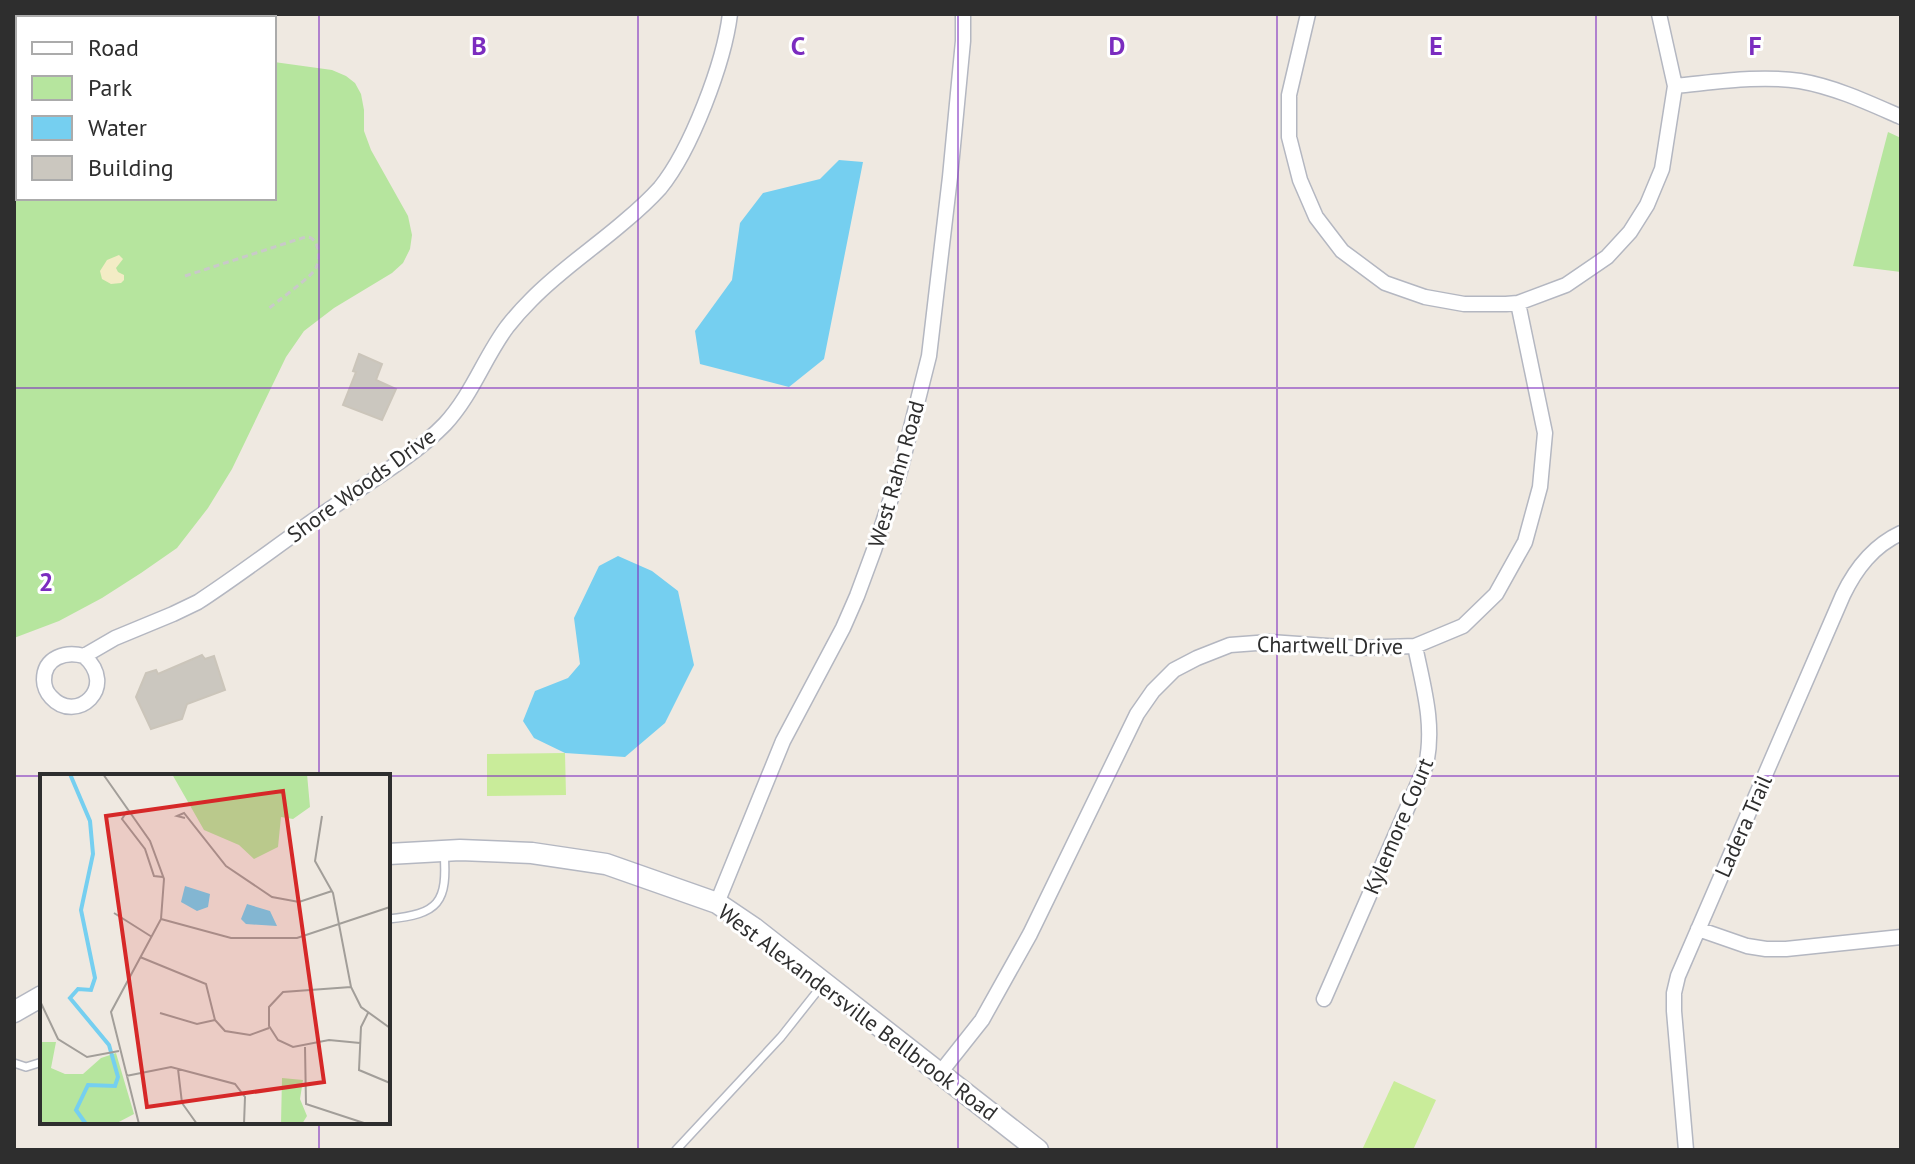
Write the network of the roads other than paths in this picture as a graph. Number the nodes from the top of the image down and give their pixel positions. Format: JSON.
{"nodes":[{"id":1,"x":730,"y":14,"type":"edge"},
{"id":2,"x":963,"y":14,"type":"edge"},
{"id":3,"x":1308,"y":14,"type":"edge"},
{"id":4,"x":1659,"y":14,"type":"edge"},
{"id":5,"x":1675,"y":86,"type":"junction"},
{"id":6,"x":1901,"y":117,"type":"edge"},
{"id":7,"x":1518,"y":303,"type":"junction"},
{"id":8,"x":1901,"y":533,"type":"edge"},
{"id":9,"x":1415,"y":646,"type":"junction"},
{"id":10,"x":84,"y":656,"type":"dead end"},
{"id":11,"x":444,"y":850,"type":"junction"},
{"id":12,"x":390,"y":854,"type":"edge"},
{"id":13,"x":717,"y":903,"type":"junction"},
{"id":14,"x":390,"y":919,"type":"edge"},
{"id":15,"x":1698,"y":929,"type":"junction"},
{"id":16,"x":1901,"y":937,"type":"edge"},
{"id":17,"x":824,"y":982,"type":"junction"},
{"id":18,"x":40,"y":997,"type":"edge"},
{"id":19,"x":1324,"y":999,"type":"dead end"},
{"id":20,"x":14,"y":1012,"type":"edge"},
{"id":21,"x":14,"y":1063,"type":"edge"},
{"id":22,"x":40,"y":1063,"type":"edge"},
{"id":23,"x":940,"y":1073,"type":"junction"},
{"id":24,"x":676,"y":1150,"type":"edge"},
{"id":25,"x":1038,"y":1150,"type":"edge"},
{"id":26,"x":1686,"y":1150,"type":"edge"}],
"edges":[{"from":1,"to":10,"type":"street","name":"Shore Woods Drive"},
{"from":2,"to":13,"type":"street","name":"West Rahn Road"},
{"from":3,"to":7,"type":"street"},
{"from":4,"to":5,"type":"street"},
{"from":5,"to":6,"type":"street"},
{"from":5,"to":7,"type":"street"},
{"from":7,"to":9,"type":"street","name":"Chartwell Drive"},
{"from":8,"to":15,"type":"street","name":"Ladera Trail"},
{"from":9,"to":19,"type":"street","name":"Kylemore Court"},
{"from":9,"to":23,"type":"street","name":"Chartwell Drive"},
{"from":11,"to":12,"type":"main road","name":"West Alexandersville Bellbrook Road"},
{"from":11,"to":13,"type":"main road","name":"West Alexandersville Bellbrook Road"},
{"from":11,"to":14,"type":"lane"},
{"from":13,"to":17,"type":"main road","name":"West Alexandersville Bellbrook Road"},
{"from":15,"to":16,"type":"street"},
{"from":15,"to":26,"type":"street","name":"Ladera Trail"},
{"from":17,"to":23,"type":"main road","name":"West Alexandersville Bellbrook Road"},
{"from":17,"to":24,"type":"lane"},
{"from":18,"to":20,"type":"main road"},
{"from":21,"to":22,"type":"lane"},
{"from":23,"to":25,"type":"main road","name":"West Alexandersville Bellbrook Road"}]}
